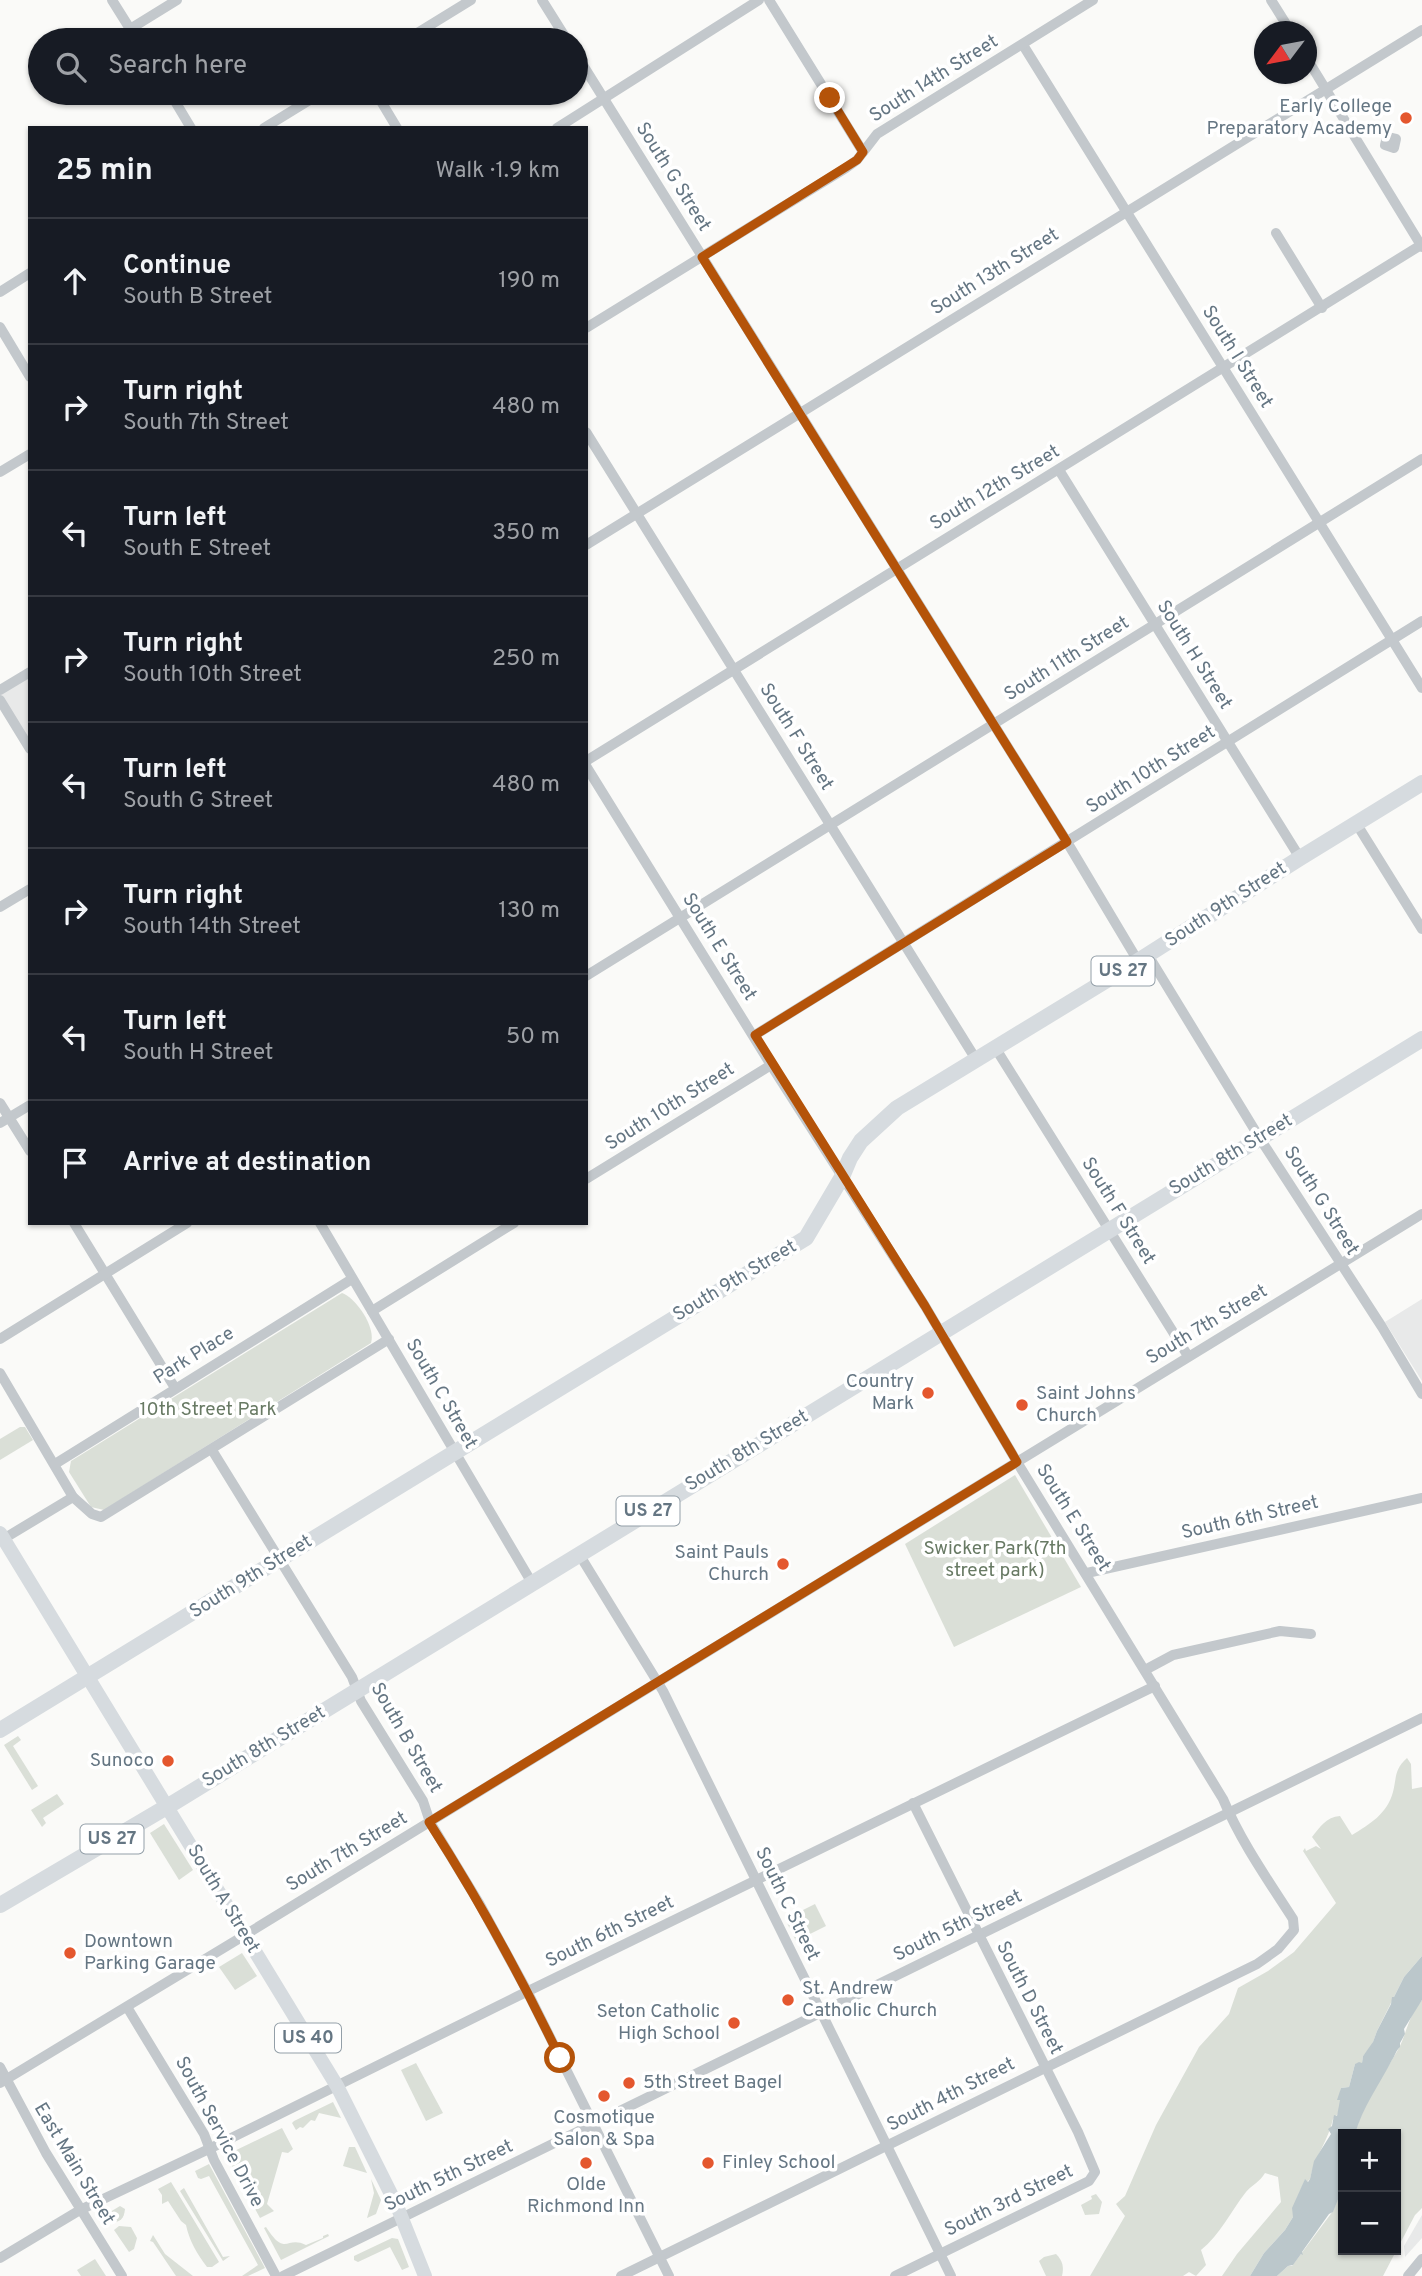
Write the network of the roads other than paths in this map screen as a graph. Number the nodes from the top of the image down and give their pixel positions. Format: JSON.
{"nodes":[{"id":1,"x":113,"y":0,"type":"edge"},
{"id":2,"x":177,"y":0,"type":"edge"},
{"id":3,"x":471,"y":0,"type":"edge"},
{"id":4,"x":542,"y":0,"type":"edge"},
{"id":5,"x":759,"y":0,"type":"edge"},
{"id":6,"x":769,"y":0,"type":"edge"},
{"id":7,"x":1093,"y":0,"type":"edge"},
{"id":8,"x":1271,"y":0,"type":"edge"},
{"id":9,"x":1284,"y":21,"type":"edge"},
{"id":10,"x":129,"y":28,"type":"edge"},
{"id":11,"x":132,"y":28,"type":"edge"},
{"id":12,"x":426,"y":28,"type":"edge"},
{"id":13,"x":560,"y":28,"type":"edge"},
{"id":14,"x":1422,"y":30,"type":"edge"},
{"id":15,"x":1023,"y":44,"type":"junction"},
{"id":16,"x":1317,"y":73,"type":"edge"},
{"id":17,"x":588,"y":74,"type":"edge"},
{"id":18,"x":1326,"y":88,"type":"junction"},
{"id":19,"x":603,"y":99,"type":"junction"},
{"id":20,"x":177,"y":105,"type":"edge"},
{"id":21,"x":301,"y":105,"type":"edge"},
{"id":22,"x":383,"y":105,"type":"edge"},
{"id":23,"x":190,"y":126,"type":"edge"},
{"id":24,"x":267,"y":126,"type":"edge"},
{"id":25,"x":396,"y":126,"type":"edge"},
{"id":26,"x":560,"y":126,"type":"edge"},
{"id":27,"x":863,"y":152,"type":"junction"},
{"id":28,"x":1126,"y":212,"type":"junction"},
{"id":29,"x":1276,"y":233,"type":"dead end"},
{"id":30,"x":1422,"y":246,"type":"edge"},
{"id":31,"x":702,"y":257,"type":"junction"},
{"id":32,"x":28,"y":274,"type":"edge"},
{"id":33,"x":0,"y":292,"type":"edge"},
{"id":34,"x":1322,"y":308,"type":"junction"},
{"id":35,"x":0,"y":327,"type":"edge"},
{"id":36,"x":588,"y":327,"type":"edge"},
{"id":37,"x":1223,"y":368,"type":"junction"},
{"id":38,"x":28,"y":374,"type":"edge"},
{"id":39,"x":799,"y":413,"type":"junction"},
{"id":40,"x":588,"y":435,"type":"edge"},
{"id":41,"x":28,"y":455,"type":"edge"},
{"id":42,"x":1422,"y":458,"type":"edge"},
{"id":43,"x":1059,"y":470,"type":"junction"},
{"id":44,"x":0,"y":472,"type":"edge"},
{"id":45,"x":637,"y":514,"type":"junction"},
{"id":46,"x":1319,"y":522,"type":"junction"},
{"id":47,"x":588,"y":544,"type":"edge"},
{"id":48,"x":897,"y":569,"type":"junction"},
{"id":49,"x":1422,"y":621,"type":"edge"},
{"id":50,"x":1155,"y":625,"type":"junction"},
{"id":51,"x":1392,"y":640,"type":"junction"},
{"id":52,"x":733,"y":671,"type":"junction"},
{"id":53,"x":28,"y":673,"type":"edge"},
{"id":54,"x":1422,"y":688,"type":"edge"},
{"id":55,"x":0,"y":690,"type":"edge"},
{"id":56,"x":0,"y":700,"type":"edge"},
{"id":57,"x":994,"y":724,"type":"junction"},
{"id":58,"x":1228,"y":743,"type":"junction"},
{"id":59,"x":28,"y":746,"type":"edge"},
{"id":60,"x":588,"y":762,"type":"edge"},
{"id":61,"x":588,"y":766,"type":"edge"},
{"id":62,"x":1422,"y":783,"type":"edge"},
{"id":63,"x":1356,"y":823,"type":"junction"},
{"id":64,"x":830,"y":825,"type":"junction"},
{"id":65,"x":1067,"y":842,"type":"junction"},
{"id":66,"x":1300,"y":858,"type":"junction"},
{"id":67,"x":28,"y":890,"type":"edge"},
{"id":68,"x":0,"y":907,"type":"edge"},
{"id":69,"x":680,"y":918,"type":"junction"},
{"id":70,"x":1422,"y":929,"type":"edge"},
{"id":71,"x":905,"y":943,"type":"junction"},
{"id":72,"x":1143,"y":958,"type":"junction"},
{"id":73,"x":588,"y":975,"type":"edge"},
{"id":74,"x":755,"y":1035,"type":"junction"},
{"id":75,"x":1422,"y":1039,"type":"edge"},
{"id":76,"x":996,"y":1049,"type":"junction"},
{"id":77,"x":977,"y":1061,"type":"junction"},
{"id":78,"x":771,"y":1065,"type":"junction"},
{"id":79,"x":0,"y":1103,"type":"edge"},
{"id":80,"x":28,"y":1106,"type":"edge"},
{"id":81,"x":5,"y":1120,"type":"edge"},
{"id":82,"x":1259,"y":1137,"type":"junction"},
{"id":83,"x":28,"y":1149,"type":"edge"},
{"id":84,"x":842,"y":1177,"type":"junction"},
{"id":85,"x":588,"y":1178,"type":"edge"},
{"id":86,"x":1422,"y":1214,"type":"edge"},
{"id":87,"x":75,"y":1225,"type":"edge"},
{"id":88,"x":184,"y":1225,"type":"edge"},
{"id":89,"x":321,"y":1225,"type":"edge"},
{"id":90,"x":511,"y":1225,"type":"edge"},
{"id":91,"x":1108,"y":1230,"type":"junction"},
{"id":92,"x":1340,"y":1264,"type":"junction"},
{"id":93,"x":105,"y":1273,"type":"junction"},
{"id":94,"x":352,"y":1279,"type":"junction"},
{"id":95,"x":372,"y":1311,"type":"junction"},
{"id":96,"x":940,"y":1333,"type":"junction"},
{"id":97,"x":0,"y":1339,"type":"edge"},
{"id":98,"x":389,"y":1339,"type":"junction"},
{"id":99,"x":1188,"y":1356,"type":"junction"},
{"id":100,"x":0,"y":1373,"type":"edge"},
{"id":101,"x":175,"y":1388,"type":"junction"},
{"id":102,"x":1422,"y":1394,"type":"edge"},
{"id":103,"x":212,"y":1450,"type":"junction"},
{"id":104,"x":454,"y":1452,"type":"junction"},
{"id":105,"x":1017,"y":1462,"type":"junction"},
{"id":106,"x":55,"y":1464,"type":"junction"},
{"id":107,"x":73,"y":1497,"type":"junction"},
{"id":108,"x":1422,"y":1497,"type":"edge"},
{"id":109,"x":1,"y":1537,"type":"edge"},
{"id":110,"x":579,"y":1554,"type":"junction"},
{"id":111,"x":279,"y":1560,"type":"junction"},
{"id":112,"x":1087,"y":1573,"type":"junction"},
{"id":113,"x":532,"y":1583,"type":"junction"},
{"id":114,"x":1311,"y":1634,"type":"dead end"},
{"id":115,"x":1145,"y":1670,"type":"junction"},
{"id":116,"x":88,"y":1677,"type":"junction"},
{"id":117,"x":658,"y":1683,"type":"junction"},
{"id":118,"x":1155,"y":1686,"type":"junction"},
{"id":119,"x":357,"y":1690,"type":"junction"},
{"id":120,"x":1422,"y":1718,"type":"edge"},
{"id":121,"x":0,"y":1730,"type":"edge"},
{"id":122,"x":914,"y":1803,"type":"junction"},
{"id":123,"x":168,"y":1806,"type":"junction"},
{"id":124,"x":1230,"y":1814,"type":"junction"},
{"id":125,"x":429,"y":1822,"type":"junction"},
{"id":126,"x":757,"y":1880,"type":"junction"},
{"id":127,"x":0,"y":1905,"type":"edge"},
{"id":128,"x":245,"y":1936,"type":"junction"},
{"id":129,"x":979,"y":1936,"type":"junction"},
{"id":130,"x":1290,"y":1937,"type":"joint"},
{"id":131,"x":527,"y":1991,"type":"junction"},
{"id":132,"x":127,"y":2007,"type":"junction"},
{"id":133,"x":821,"y":2013,"type":"junction"},
{"id":134,"x":0,"y":2067,"type":"edge"},
{"id":135,"x":1045,"y":2068,"type":"junction"},
{"id":136,"x":3,"y":2081,"type":"edge"},
{"id":137,"x":337,"y":2086,"type":"junction"},
{"id":138,"x":593,"y":2125,"type":"junction"},
{"id":139,"x":1078,"y":2132,"type":"joint"},
{"id":140,"x":887,"y":2147,"type":"junction"},
{"id":141,"x":211,"y":2148,"type":"junction"},
{"id":142,"x":80,"y":2210,"type":"junction"},
{"id":143,"x":402,"y":2218,"type":"junction"},
{"id":144,"x":940,"y":2254,"type":"junction"},
{"id":145,"x":660,"y":2257,"type":"junction"},
{"id":146,"x":0,"y":2258,"type":"edge"},
{"id":147,"x":1422,"y":2259,"type":"edge"},
{"id":148,"x":122,"y":2276,"type":"edge"},
{"id":149,"x":276,"y":2276,"type":"edge"},
{"id":150,"x":283,"y":2276,"type":"edge"},
{"id":151,"x":425,"y":2276,"type":"edge"},
{"id":152,"x":621,"y":2276,"type":"edge"},
{"id":153,"x":669,"y":2276,"type":"edge"},
{"id":154,"x":895,"y":2276,"type":"edge"},
{"id":155,"x":951,"y":2276,"type":"edge"},
{"id":156,"x":1408,"y":2276,"type":"edge"}],
"edges":[{"from":1,"to":10,"type":"street"},
{"from":2,"to":11,"type":"street"},
{"from":3,"to":12,"type":"street"},
{"from":4,"to":13,"type":"street"},
{"from":5,"to":19,"type":"street"},
{"from":6,"to":27,"type":"street"},
{"from":7,"to":15,"type":"street","name":"South 14th Street"},
{"from":8,"to":9,"type":"street"},
{"from":14,"to":18,"type":"street","name":"South 13th Street"},
{"from":15,"to":27,"type":"street","name":"South 14th Street"},
{"from":15,"to":28,"type":"street","name":"South I Street"},
{"from":16,"to":18,"type":"street"},
{"from":17,"to":19,"type":"street","name":"South G Street"},
{"from":18,"to":28,"type":"street","name":"South 13th Street"},
{"from":18,"to":30,"type":"street"},
{"from":19,"to":26,"type":"street"},
{"from":19,"to":31,"type":"street","name":"South G Street"},
{"from":20,"to":23,"type":"street"},
{"from":21,"to":24,"type":"street"},
{"from":22,"to":25,"type":"street"},
{"from":27,"to":31,"type":"street","name":"South 14th Street"},
{"from":28,"to":37,"type":"street","name":"South I Street"},
{"from":28,"to":39,"type":"street","name":"South 13th Street"},
{"from":29,"to":34,"type":"street"},
{"from":30,"to":34,"type":"street","name":"South 12th Street"},
{"from":31,"to":36,"type":"street","name":"South 14th Street"},
{"from":31,"to":39,"type":"street","name":"South G Street"},
{"from":32,"to":33,"type":"street"},
{"from":34,"to":37,"type":"street","name":"South 12th Street"},
{"from":35,"to":38,"type":"street"},
{"from":37,"to":43,"type":"street","name":"South 12th Street"},
{"from":37,"to":46,"type":"street","name":"South I Street"},
{"from":39,"to":45,"type":"street","name":"South 13th Street"},
{"from":39,"to":48,"type":"street","name":"South G Street"},
{"from":40,"to":45,"type":"street","name":"South F Street"},
{"from":41,"to":44,"type":"street"},
{"from":42,"to":46,"type":"street","name":"South 11th Street"},
{"from":43,"to":48,"type":"street","name":"South 12th Street"},
{"from":43,"to":50,"type":"street","name":"South H Street"},
{"from":45,"to":47,"type":"street","name":"South 13th Street"},
{"from":45,"to":52,"type":"street","name":"South F Street"},
{"from":46,"to":50,"type":"street","name":"South 11th Street"},
{"from":46,"to":51,"type":"street","name":"South I Street"},
{"from":48,"to":52,"type":"street","name":"South 12th Street"},
{"from":48,"to":57,"type":"street","name":"South G Street"},
{"from":49,"to":51,"type":"street","name":"South 10th Street"},
{"from":50,"to":57,"type":"street","name":"South 11th Street"},
{"from":50,"to":58,"type":"street","name":"South H Street"},
{"from":51,"to":54,"type":"street","name":"South I Street"},
{"from":51,"to":58,"type":"street","name":"South 10th Street"},
{"from":52,"to":60,"type":"street","name":"South 12th Street"},
{"from":52,"to":64,"type":"street","name":"South F Street"},
{"from":53,"to":55,"type":"street"},
{"from":56,"to":59,"type":"street"},
{"from":57,"to":64,"type":"street","name":"South 11th Street"},
{"from":57,"to":65,"type":"street","name":"South G Street"},
{"from":58,"to":65,"type":"street","name":"South 10th Street"},
{"from":58,"to":66,"type":"street","name":"South H Street"},
{"from":61,"to":69,"type":"street","name":"South E Street"},
{"from":62,"to":63,"type":"highway","name":"South 9th Street","number":"US 27"},
{"from":63,"to":66,"type":"highway","name":"South 9th Street","number":"US 27"},
{"from":63,"to":70,"type":"street"},
{"from":64,"to":69,"type":"street","name":"South 11th Street"},
{"from":64,"to":71,"type":"street","name":"South F Street"},
{"from":65,"to":71,"type":"street","name":"South 10th Street"},
{"from":65,"to":72,"type":"street","name":"South G Street"},
{"from":66,"to":72,"type":"highway","name":"South 9th Street","number":"US 27"},
{"from":67,"to":68,"type":"street"},
{"from":69,"to":73,"type":"street","name":"South 11th Street"},
{"from":69,"to":74,"type":"street","name":"South E Street"},
{"from":71,"to":74,"type":"street","name":"South 10th Street"},
{"from":71,"to":77,"type":"street","name":"South F Street"},
{"from":72,"to":76,"type":"highway","name":"South 9th Street","number":"US 27"},
{"from":72,"to":82,"type":"street","name":"South G Street"},
{"from":74,"to":78,"type":"street","name":"South E Street"},
{"from":75,"to":82,"type":"highway","name":"South 8th Street","number":"US 27"},
{"from":76,"to":77,"type":"highway","name":"South 9th Street","number":"US 27"},
{"from":76,"to":91,"type":"street","name":"South F Street"},
{"from":77,"to":84,"type":"highway","name":"South 9th Street","number":"US 27"},
{"from":78,"to":84,"type":"street","name":"South E Street"},
{"from":78,"to":85,"type":"street","name":"South 10th Street"},
{"from":79,"to":81,"type":"street"},
{"from":80,"to":81,"type":"street"},
{"from":81,"to":83,"type":"street"},
{"from":82,"to":91,"type":"highway","name":"South 8th Street","number":"US 27"},
{"from":82,"to":92,"type":"street","name":"South G Street"},
{"from":84,"to":96,"type":"street","name":"South E Street"},
{"from":84,"to":104,"type":"highway","name":"South 9th Street","number":"US 27"},
{"from":86,"to":92,"type":"street","name":"South 7th Street"},
{"from":87,"to":93,"type":"street"},
{"from":88,"to":93,"type":"street"},
{"from":89,"to":94,"type":"street","name":"South C Street"},
{"from":90,"to":95,"type":"street"},
{"from":91,"to":96,"type":"highway","name":"South 8th Street","number":"US 27"},
{"from":91,"to":99,"type":"street","name":"South F Street"},
{"from":92,"to":99,"type":"street","name":"South 7th Street"},
{"from":92,"to":102,"type":"street","name":"South G Street"},
{"from":93,"to":97,"type":"street"},
{"from":93,"to":101,"type":"street"},
{"from":94,"to":95,"type":"street","name":"South C Street"},
{"from":94,"to":101,"type":"street","name":"Park Place"},
{"from":95,"to":98,"type":"street","name":"South C Street"},
{"from":96,"to":105,"type":"street","name":"South E Street"},
{"from":96,"to":110,"type":"highway","name":"South 8th Street","number":"US 27"},
{"from":98,"to":103,"type":"street"},
{"from":98,"to":104,"type":"street","name":"South C Street"},
{"from":99,"to":105,"type":"street","name":"South 7th Street"},
{"from":100,"to":106,"type":"street"},
{"from":101,"to":106,"type":"street","name":"Park Place"},
{"from":103,"to":107,"type":"street"},
{"from":103,"to":111,"type":"street","name":"South B Street"},
{"from":104,"to":111,"type":"highway","name":"South 9th Street","number":"US 27"},
{"from":104,"to":113,"type":"street","name":"South C Street"},
{"from":105,"to":112,"type":"street","name":"South E Street"},
{"from":105,"to":117,"type":"street","name":"South 7th Street"},
{"from":106,"to":107,"type":"street"},
{"from":107,"to":109,"type":"street"},
{"from":108,"to":112,"type":"street","name":"South 6th Street"},
{"from":109,"to":116,"type":"main road","name":"South A Street","number":"US 40"},
{"from":110,"to":113,"type":"highway","name":"South 8th Street","number":"US 27"},
{"from":110,"to":117,"type":"street","name":"South C Street"},
{"from":111,"to":116,"type":"highway","name":"South 9th Street","number":"US 27"},
{"from":111,"to":119,"type":"street","name":"South B Street"},
{"from":112,"to":115,"type":"street","name":"South E Street"},
{"from":113,"to":119,"type":"highway","name":"South 8th Street","number":"US 27"},
{"from":114,"to":115,"type":"street"},
{"from":115,"to":118,"type":"street","name":"South E Street"},
{"from":116,"to":121,"type":"highway","name":"South 9th Street","number":"US 27"},
{"from":116,"to":123,"type":"main road","name":"South A Street","number":"US 40"},
{"from":117,"to":125,"type":"street","name":"South 7th Street"},
{"from":117,"to":126,"type":"street","name":"South C Street"},
{"from":118,"to":122,"type":"street","name":"South 6th Street"},
{"from":118,"to":124,"type":"street","name":"South E Street"},
{"from":119,"to":123,"type":"highway","name":"South 8th Street","number":"US 27"},
{"from":119,"to":125,"type":"street","name":"South B Street"},
{"from":120,"to":124,"type":"street","name":"South 5th Street"},
{"from":122,"to":126,"type":"street","name":"South 6th Street"},
{"from":122,"to":129,"type":"street","name":"South D Street"},
{"from":123,"to":127,"type":"highway","name":"South 8th Street","number":"US 27"},
{"from":123,"to":128,"type":"main road","name":"South A Street","number":"US 40"},
{"from":124,"to":129,"type":"street","name":"South 5th Street"},
{"from":124,"to":130,"type":"street","name":"South E Street"},
{"from":125,"to":128,"type":"street","name":"South 7th Street"},
{"from":125,"to":131,"type":"street","name":"South B Street"},
{"from":126,"to":131,"type":"street","name":"South 6th Street"},
{"from":126,"to":133,"type":"street","name":"South C Street"},
{"from":128,"to":132,"type":"street","name":"South 7th Street"},
{"from":128,"to":137,"type":"main road","name":"South A Street","number":"US 40"},
{"from":129,"to":133,"type":"street","name":"South 5th Street"},
{"from":129,"to":135,"type":"street","name":"South D Street"},
{"from":130,"to":135,"type":"street","name":"South 4th Street"},
{"from":131,"to":137,"type":"street","name":"South 6th Street"},
{"from":131,"to":138,"type":"street","name":"South B Street"},
{"from":132,"to":136,"type":"street","name":"South 7th Street"},
{"from":132,"to":141,"type":"street","name":"South Service Drive"},
{"from":133,"to":138,"type":"street","name":"South 5th Street"},
{"from":133,"to":140,"type":"street","name":"South C Street"},
{"from":134,"to":136,"type":"street","name":"East Main Street"},
{"from":135,"to":139,"type":"street","name":"South D Street"},
{"from":135,"to":140,"type":"street","name":"South 4th Street"},
{"from":136,"to":142,"type":"street","name":"East Main Street"},
{"from":137,"to":141,"type":"street","name":"South 6th Street"},
{"from":137,"to":143,"type":"main road","name":"South A Street","number":"US 40"},
{"from":138,"to":143,"type":"street","name":"South 5th Street"},
{"from":138,"to":145,"type":"street","name":"South B Street"},
{"from":139,"to":144,"type":"street","name":"South 3rd Street"},
{"from":140,"to":144,"type":"street","name":"South C Street"},
{"from":140,"to":145,"type":"street","name":"South 4th Street"},
{"from":141,"to":142,"type":"street","name":"South 6th Street"},
{"from":141,"to":149,"type":"street","name":"South Service Drive"},
{"from":142,"to":146,"type":"street","name":"South 6th Street"},
{"from":142,"to":148,"type":"street","name":"East Main Street"},
{"from":143,"to":150,"type":"street","name":"South 5th Street"},
{"from":143,"to":151,"type":"main road","name":"South A Street","number":"US 40"},
{"from":144,"to":154,"type":"street","name":"South 3rd Street"},
{"from":144,"to":155,"type":"street","name":"South C Street"},
{"from":145,"to":152,"type":"street","name":"South 4th Street"},
{"from":145,"to":153,"type":"street","name":"South B Street"},
{"from":147,"to":156,"type":"street"}]}
